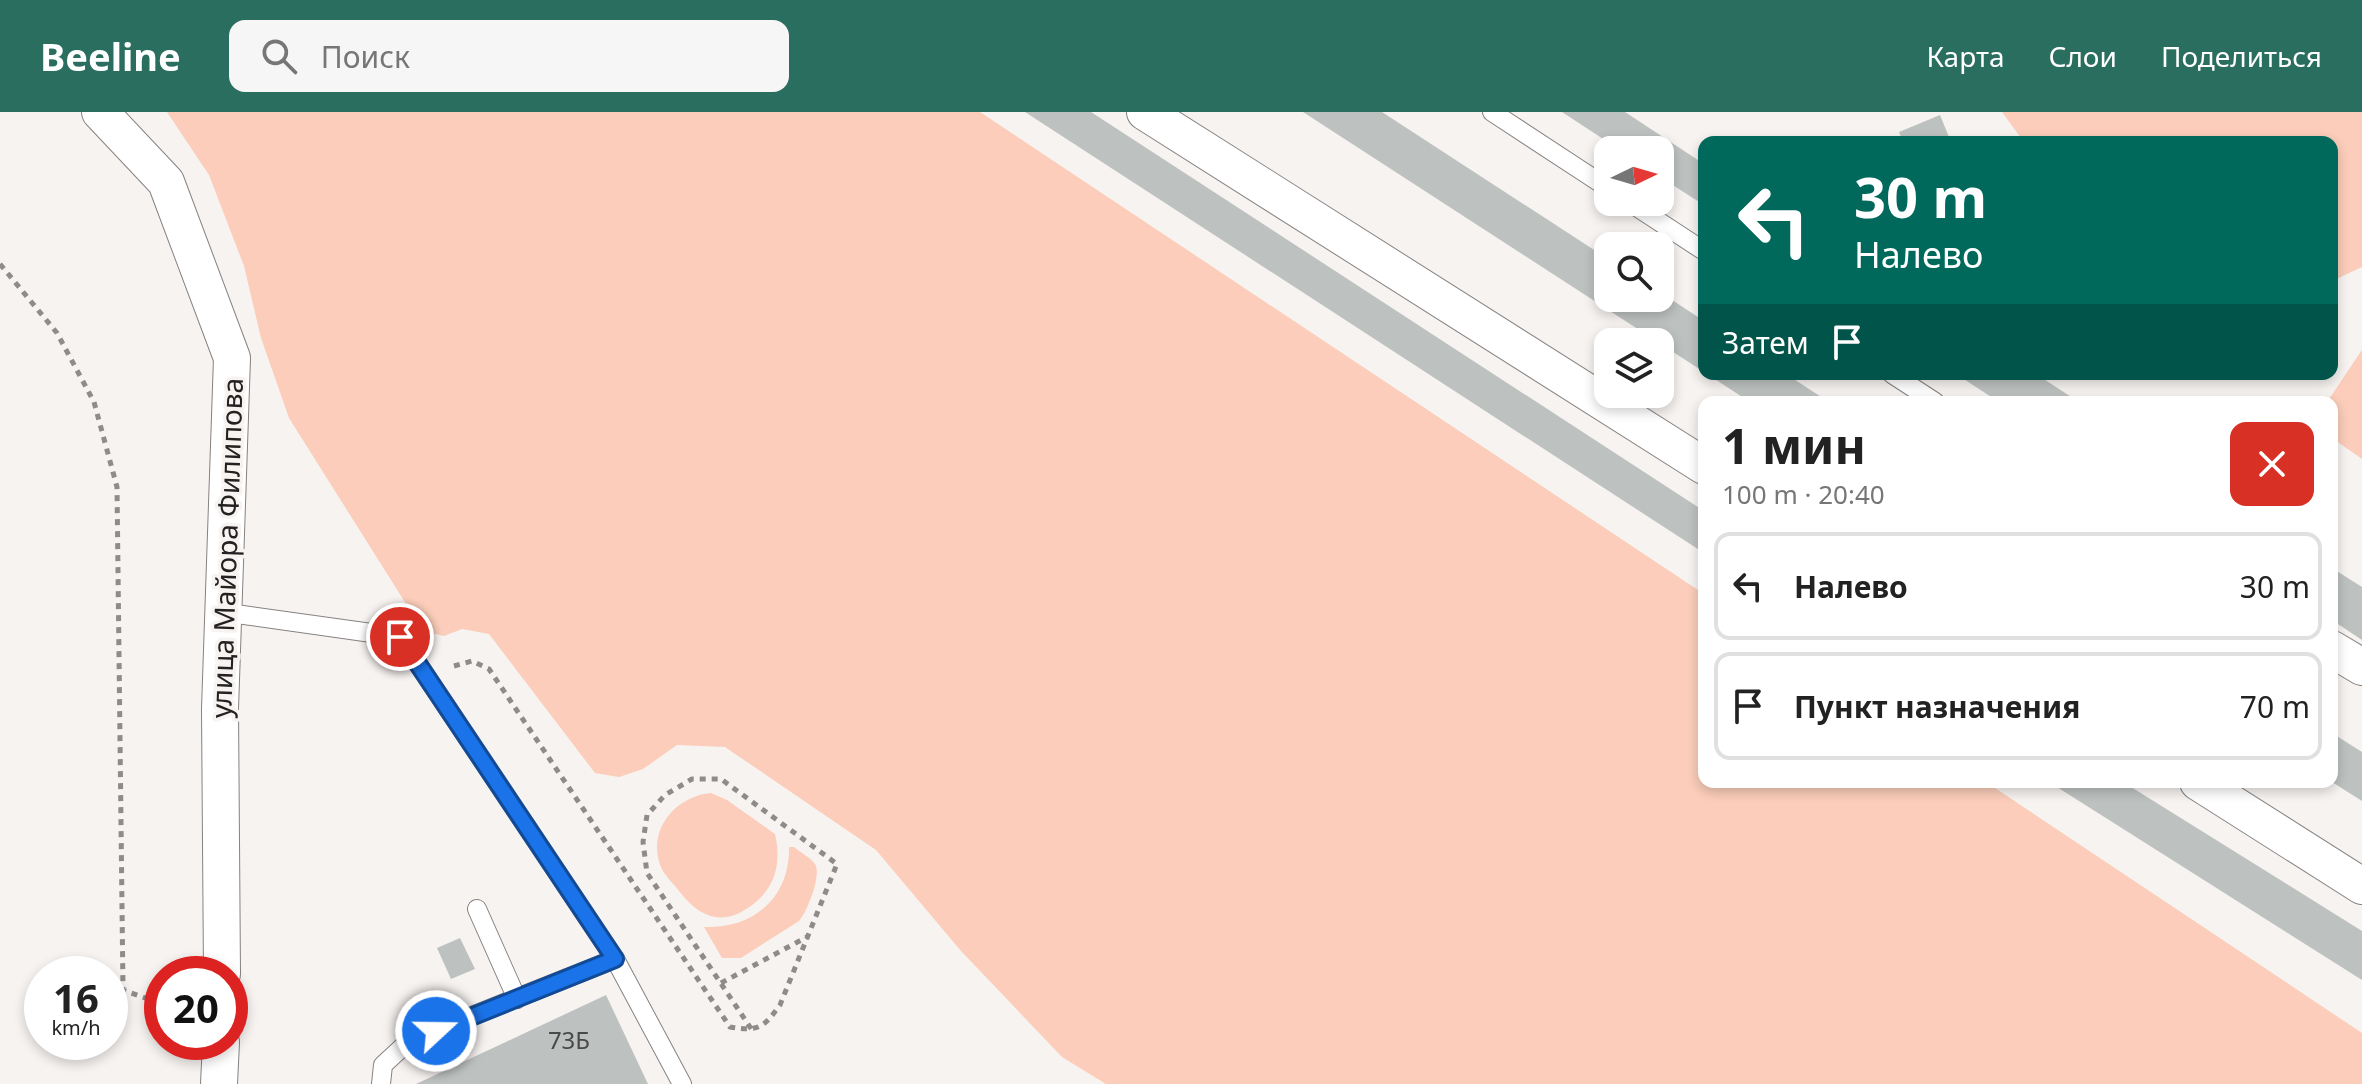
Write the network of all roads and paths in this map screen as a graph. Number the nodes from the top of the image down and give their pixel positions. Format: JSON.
{"nodes":[{"id":1,"x":100,"y":112,"type":"edge"},
{"id":2,"x":1145,"y":112,"type":"edge"},
{"id":3,"x":1492,"y":112,"type":"edge"},
{"id":4,"x":1594,"y":179,"type":"edge"},
{"id":5,"x":1650,"y":216,"type":"edge"},
{"id":6,"x":1698,"y":247,"type":"edge"},
{"id":7,"x":0,"y":264,"type":"edge"},
{"id":8,"x":1901,"y":380,"type":"edge"},
{"id":9,"x":1926,"y":396,"type":"edge"},
{"id":10,"x":1698,"y":462,"type":"edge"},
{"id":11,"x":222,"y":612,"type":"junction"},
{"id":12,"x":2338,"y":653,"type":"edge"},
{"id":13,"x":2362,"y":667,"type":"edge"},
{"id":14,"x":450,"y":681,"type":"dead end"},
{"id":15,"x":2207,"y":788,"type":"edge"},
{"id":16,"x":2362,"y":886,"type":"edge"},
{"id":17,"x":477,"y":909,"type":"dead end"},
{"id":18,"x":808,"y":936,"type":"junction"},
{"id":19,"x":222,"y":956,"type":"edge"},
{"id":20,"x":615,"y":959,"type":"junction"},
{"id":21,"x":721,"y":983,"type":"junction"},
{"id":22,"x":144,"y":998,"type":"edge"},
{"id":23,"x":517,"y":999,"type":"junction"},
{"id":24,"x":752,"y":1030,"type":"junction"},
{"id":25,"x":220,"y":1060,"type":"edge"},
{"id":26,"x":219,"y":1084,"type":"edge"},
{"id":27,"x":381,"y":1084,"type":"edge"},
{"id":28,"x":682,"y":1084,"type":"edge"}],
"edges":[{"from":1,"to":11,"type":"street","name":"улица Майора Филипова"},
{"from":2,"to":10,"type":"street"},
{"from":3,"to":4,"type":"lane"},
{"from":5,"to":6,"type":"lane"},
{"from":7,"to":22,"type":"path"},
{"from":8,"to":9,"type":"lane"},
{"from":11,"to":19,"type":"street","name":"улица Майора Филипова"},
{"from":11,"to":20,"type":"lane"},
{"from":12,"to":13,"type":"street"},
{"from":14,"to":24,"type":"path"},
{"from":15,"to":16,"type":"street"},
{"from":17,"to":23,"type":"lane"},
{"from":18,"to":21,"type":"path"},
{"from":18,"to":21,"type":"path"},
{"from":18,"to":24,"type":"path"},
{"from":20,"to":23,"type":"lane"},
{"from":20,"to":28,"type":"lane"},
{"from":21,"to":24,"type":"path"},
{"from":23,"to":27,"type":"lane"},
{"from":25,"to":26,"type":"street"}]}
